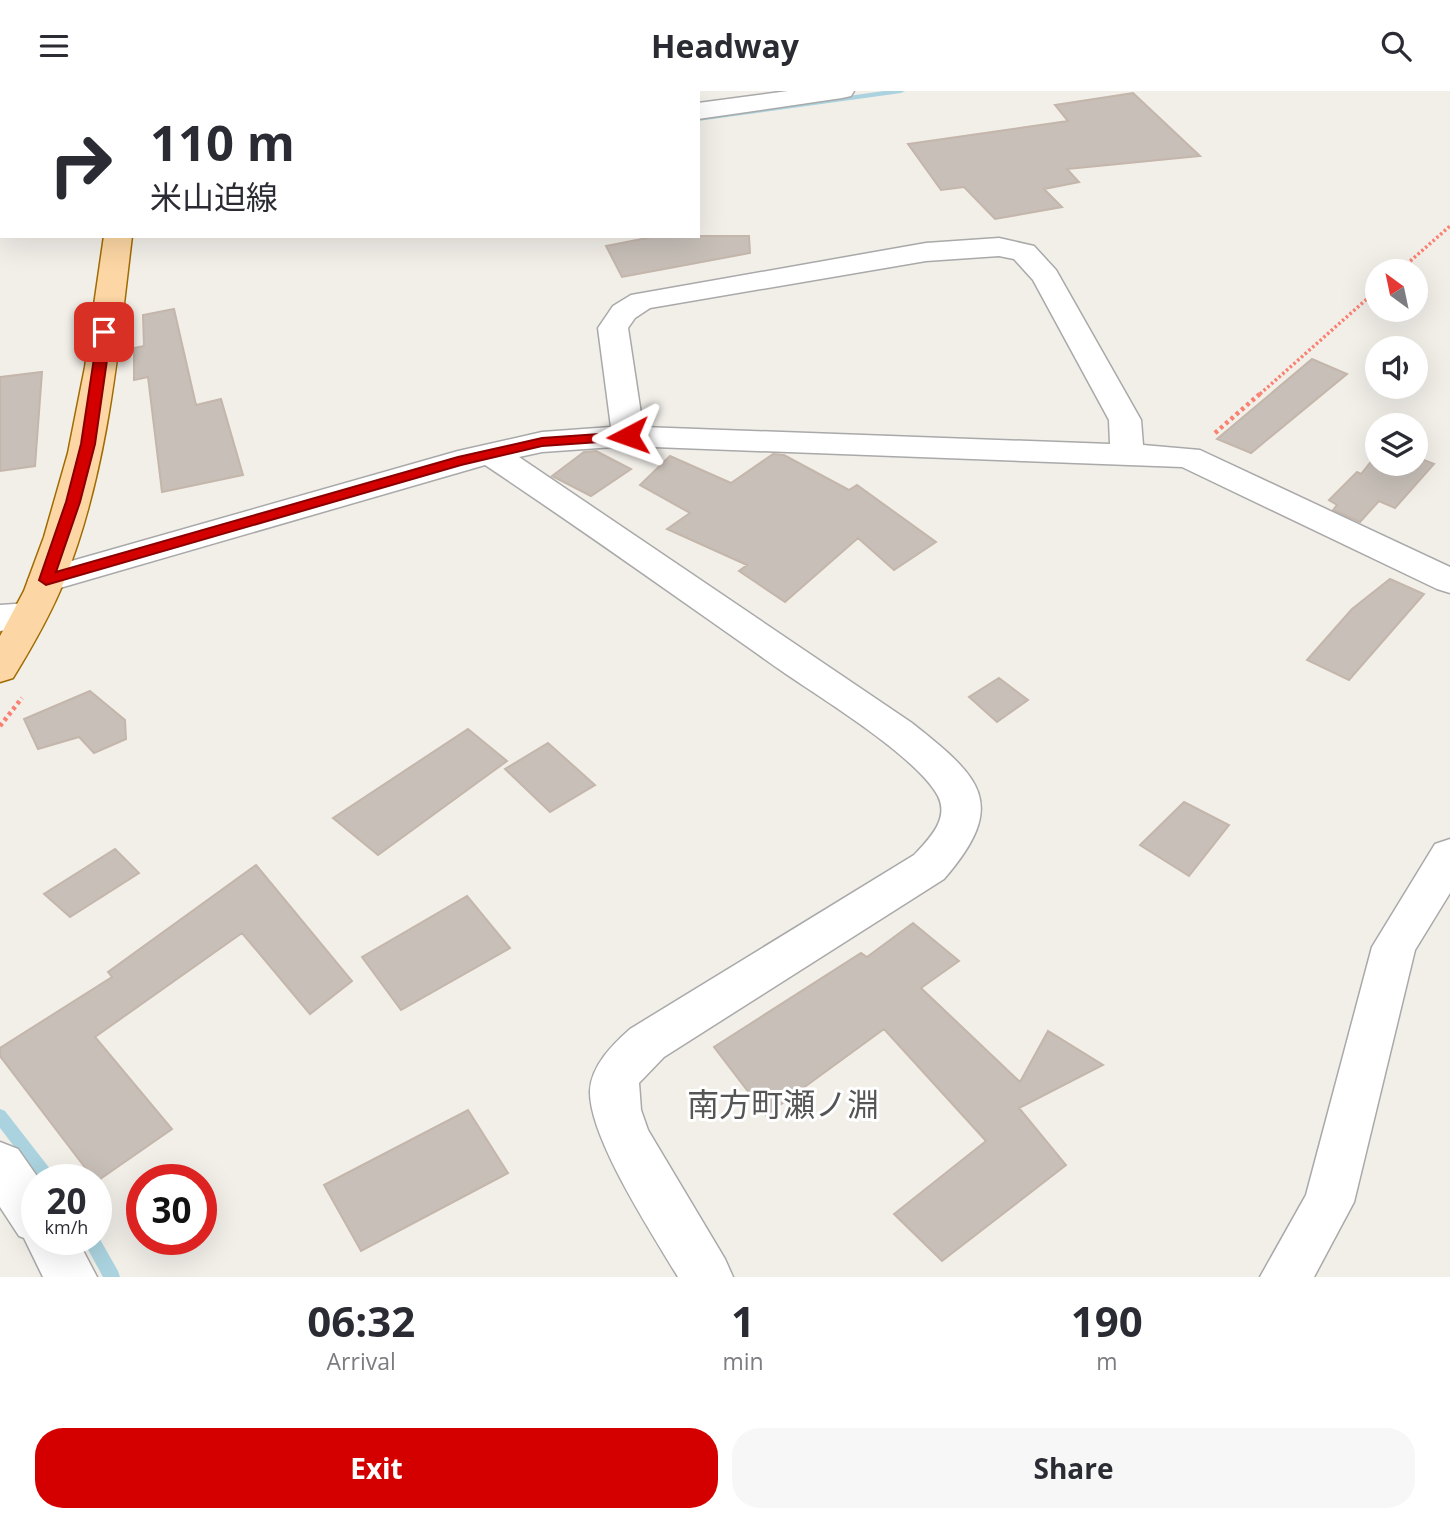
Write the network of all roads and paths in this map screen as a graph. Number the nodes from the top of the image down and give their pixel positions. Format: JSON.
{"nodes":[{"id":1,"x":842,"y":91,"type":"edge"},
{"id":2,"x":700,"y":111,"type":"edge"},
{"id":3,"x":1450,"y":226,"type":"edge"},
{"id":4,"x":118,"y":238,"type":"edge"},
{"id":5,"x":1413,"y":259,"type":"edge"},
{"id":6,"x":1365,"y":301,"type":"edge"},
{"id":7,"x":628,"y":436,"type":"junction"},
{"id":8,"x":490,"y":453,"type":"junction"},
{"id":9,"x":1126,"y":455,"type":"junction"},
{"id":10,"x":1188,"y":457,"type":"junction"},
{"id":11,"x":46,"y":580,"type":"junction"},
{"id":12,"x":1450,"y":581,"type":"edge"},
{"id":13,"x":14,"y":617,"type":"edge"},
{"id":14,"x":0,"y":669,"type":"edge"},
{"id":15,"x":1450,"y":856,"type":"edge"},
{"id":16,"x":0,"y":1165,"type":"edge"},
{"id":17,"x":21,"y":1196,"type":"edge"},
{"id":18,"x":58,"y":1255,"type":"edge"},
{"id":19,"x":71,"y":1277,"type":"edge"},
{"id":20,"x":707,"y":1277,"type":"edge"},
{"id":21,"x":1286,"y":1277,"type":"edge"}],
"edges":[{"from":1,"to":2,"type":"street"},
{"from":3,"to":5,"type":"path"},
{"from":4,"to":11,"type":"main road"},
{"from":6,"to":10,"type":"path"},
{"from":7,"to":8,"type":"street"},
{"from":7,"to":9,"type":"street"},
{"from":7,"to":9,"type":"street"},
{"from":8,"to":11,"type":"street"},
{"from":8,"to":20,"type":"street"},
{"from":9,"to":10,"type":"street"},
{"from":10,"to":12,"type":"street"},
{"from":11,"to":13,"type":"main road"},
{"from":13,"to":14,"type":"main road"},
{"from":15,"to":21,"type":"street"},
{"from":16,"to":17,"type":"street"},
{"from":18,"to":19,"type":"street"}]}
